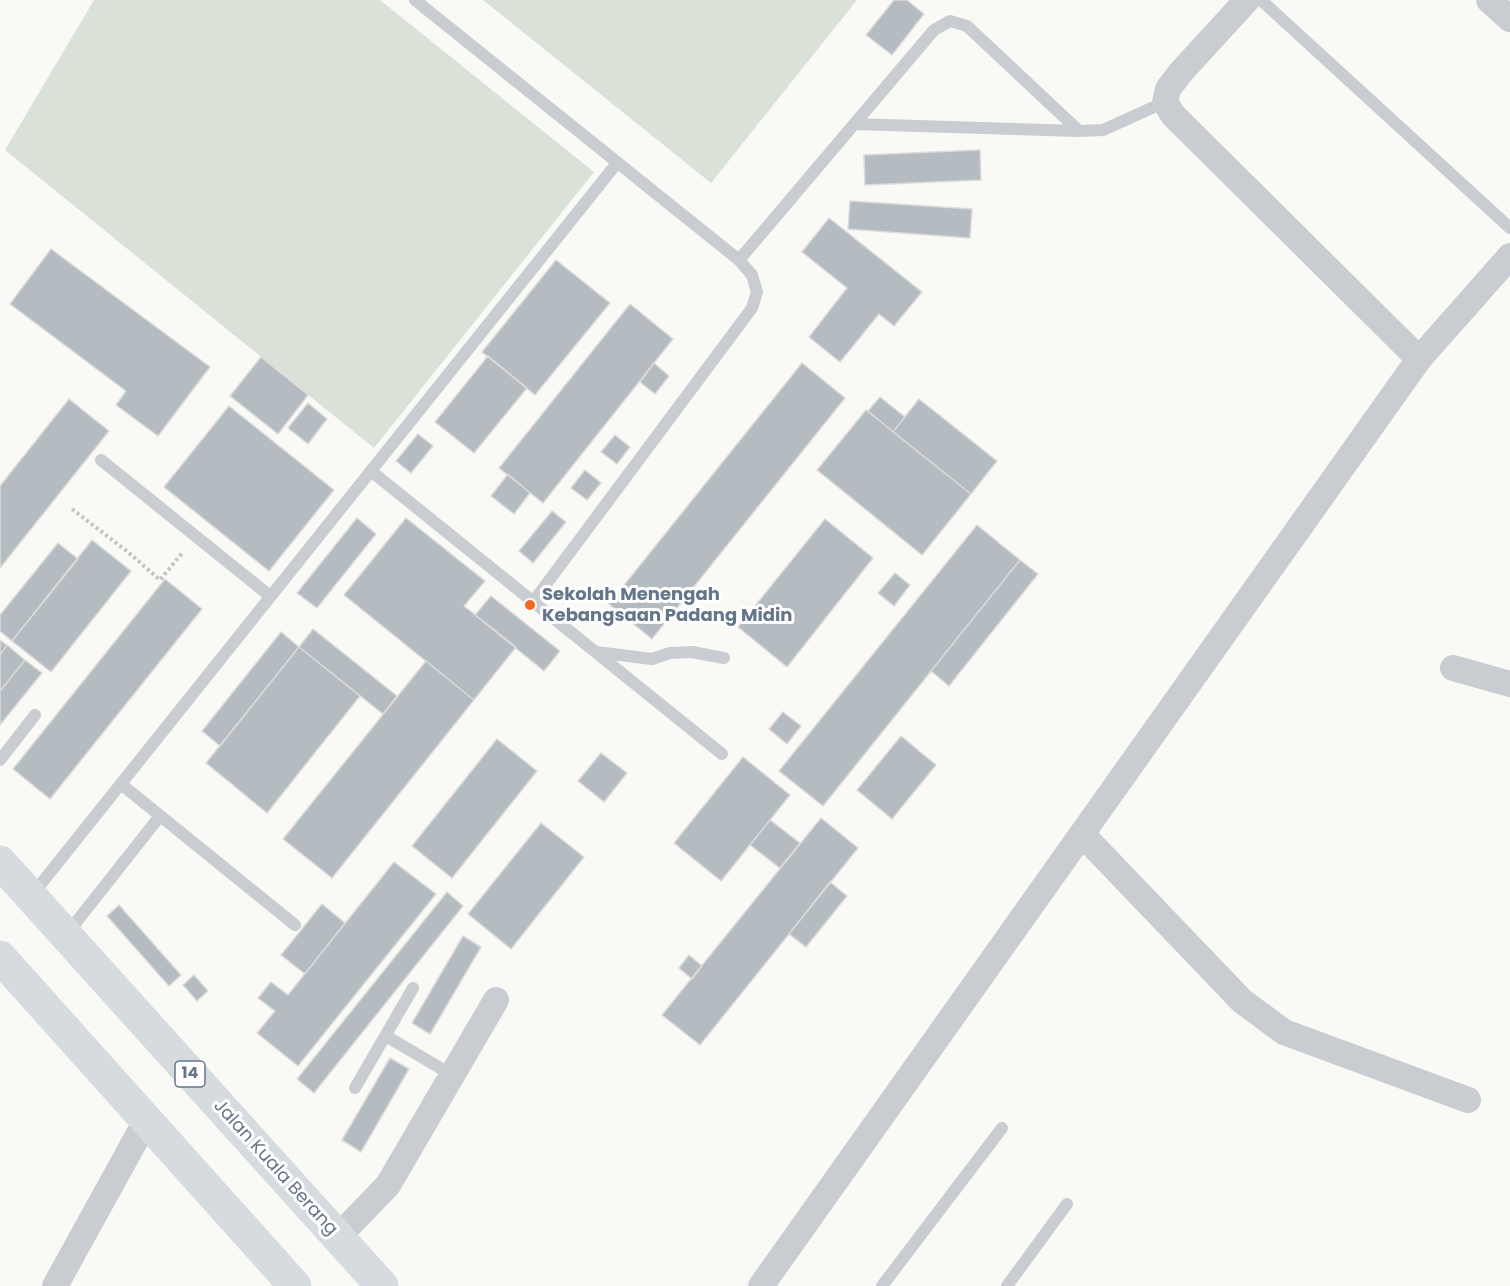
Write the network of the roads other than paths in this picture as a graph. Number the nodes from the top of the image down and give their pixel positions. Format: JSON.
{"nodes":[{"id":1,"x":415,"y":0,"type":"edge"},
{"id":2,"x":1247,"y":0,"type":"edge"},
{"id":3,"x":1261,"y":0,"type":"edge"},
{"id":4,"x":1489,"y":0,"type":"edge"},
{"id":5,"x":1510,"y":19,"type":"edge"},
{"id":6,"x":1165,"y":102,"type":"junction"},
{"id":7,"x":854,"y":124,"type":"junction"},
{"id":8,"x":1079,"y":131,"type":"junction"},
{"id":9,"x":617,"y":163,"type":"junction"},
{"id":10,"x":1510,"y":228,"type":"edge"},
{"id":11,"x":1510,"y":255,"type":"edge"},
{"id":12,"x":738,"y":260,"type":"junction"},
{"id":13,"x":1419,"y":360,"type":"junction"},
{"id":14,"x":102,"y":460,"type":"dead end"},
{"id":15,"x":371,"y":471,"type":"junction"},
{"id":16,"x":270,"y":596,"type":"junction"},
{"id":17,"x":533,"y":602,"type":"junction"},
{"id":18,"x":595,"y":652,"type":"junction"},
{"id":19,"x":723,"y":658,"type":"dead end"},
{"id":20,"x":1453,"y":668,"type":"dead end"},
{"id":21,"x":1510,"y":684,"type":"edge"},
{"id":22,"x":36,"y":715,"type":"dead end"},
{"id":23,"x":722,"y":754,"type":"dead end"},
{"id":24,"x":0,"y":760,"type":"edge"},
{"id":25,"x":121,"y":784,"type":"junction"},
{"id":26,"x":160,"y":816,"type":"junction"},
{"id":27,"x":1082,"y":834,"type":"junction"},
{"id":28,"x":0,"y":862,"type":"edge"},
{"id":29,"x":31,"y":897,"type":"junction"},
{"id":30,"x":295,"y":925,"type":"dead end"},
{"id":31,"x":66,"y":935,"type":"junction"},
{"id":32,"x":0,"y":957,"type":"edge"},
{"id":33,"x":413,"y":988,"type":"dead end"},
{"id":34,"x":496,"y":1000,"type":"dead end"},
{"id":35,"x":386,"y":1036,"type":"junction"},
{"id":36,"x":452,"y":1075,"type":"junction"},
{"id":37,"x":355,"y":1088,"type":"dead end"},
{"id":38,"x":1468,"y":1100,"type":"dead end"},
{"id":39,"x":146,"y":1121,"type":"junction"},
{"id":40,"x":1002,"y":1128,"type":"dead end"},
{"id":41,"x":1067,"y":1204,"type":"dead end"},
{"id":42,"x":338,"y":1237,"type":"junction"},
{"id":43,"x":55,"y":1286,"type":"edge"},
{"id":44,"x":295,"y":1286,"type":"edge"},
{"id":45,"x":382,"y":1286,"type":"edge"},
{"id":46,"x":761,"y":1286,"type":"edge"},
{"id":47,"x":882,"y":1286,"type":"edge"},
{"id":48,"x":1007,"y":1286,"type":"edge"}],
"edges":[{"from":1,"to":9,"type":"lane"},
{"from":2,"to":6,"type":"street"},
{"from":3,"to":10,"type":"lane"},
{"from":4,"to":5,"type":"street"},
{"from":6,"to":8,"type":"lane"},
{"from":6,"to":13,"type":"street"},
{"from":7,"to":8,"type":"lane"},
{"from":7,"to":8,"type":"lane"},
{"from":7,"to":12,"type":"lane"},
{"from":9,"to":12,"type":"lane"},
{"from":9,"to":15,"type":"lane"},
{"from":11,"to":13,"type":"street"},
{"from":12,"to":17,"type":"lane"},
{"from":13,"to":27,"type":"street"},
{"from":14,"to":16,"type":"lane"},
{"from":15,"to":16,"type":"lane"},
{"from":15,"to":17,"type":"lane"},
{"from":16,"to":25,"type":"lane"},
{"from":17,"to":18,"type":"lane"},
{"from":18,"to":19,"type":"lane"},
{"from":18,"to":23,"type":"lane"},
{"from":20,"to":21,"type":"street"},
{"from":22,"to":24,"type":"lane"},
{"from":25,"to":26,"type":"lane"},
{"from":25,"to":29,"type":"lane"},
{"from":26,"to":30,"type":"lane"},
{"from":26,"to":31,"type":"lane"},
{"from":27,"to":38,"type":"street"},
{"from":27,"to":46,"type":"street"},
{"from":28,"to":29,"type":"highway","name":"Jalan Kuala Berang","number":"14"},
{"from":29,"to":31,"type":"highway","name":"Jalan Kuala Berang","number":"14"},
{"from":31,"to":42,"type":"highway","name":"Jalan Kuala Berang","number":"14"},
{"from":32,"to":39,"type":"highway"},
{"from":33,"to":35,"type":"lane"},
{"from":34,"to":36,"type":"street"},
{"from":35,"to":36,"type":"lane"},
{"from":35,"to":37,"type":"lane"},
{"from":36,"to":42,"type":"street"},
{"from":39,"to":43,"type":"street"},
{"from":39,"to":44,"type":"highway"},
{"from":40,"to":47,"type":"lane"},
{"from":41,"to":48,"type":"lane"},
{"from":42,"to":45,"type":"highway","name":"Jalan Kuala Berang","number":"14"}]}
